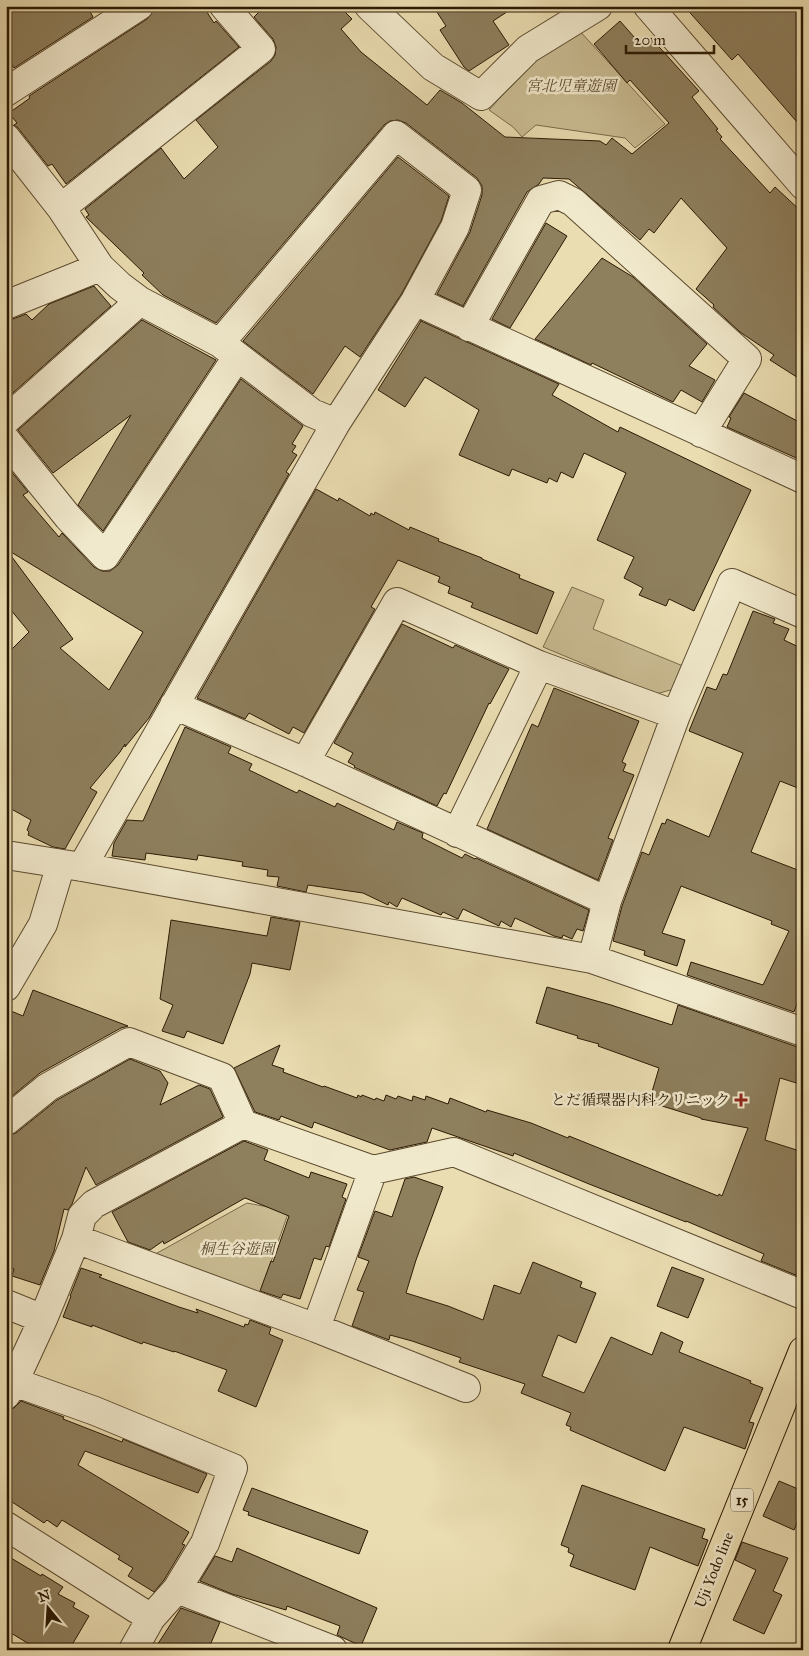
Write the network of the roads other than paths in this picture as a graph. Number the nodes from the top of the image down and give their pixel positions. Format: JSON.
{"nodes":[{"id":1,"x":139,"y":6,"type":"edge"},
{"id":2,"x":224,"y":6,"type":"edge"},
{"id":3,"x":369,"y":6,"type":"edge"},
{"id":4,"x":598,"y":6,"type":"edge"},
{"id":5,"x":648,"y":6,"type":"edge"},
{"id":6,"x":6,"y":92,"type":"edge"},
{"id":7,"x":6,"y":138,"type":"edge"},
{"id":8,"x":803,"y":185,"type":"edge"},
{"id":9,"x":61,"y":208,"type":"junction"},
{"id":10,"x":100,"y":267,"type":"junction"},
{"id":11,"x":140,"y":301,"type":"junction"},
{"id":12,"x":414,"y":301,"type":"junction"},
{"id":13,"x":6,"y":305,"type":"edge"},
{"id":14,"x":469,"y":327,"type":"junction"},
{"id":15,"x":229,"y":350,"type":"junction"},
{"id":16,"x":6,"y":420,"type":"edge"},
{"id":17,"x":336,"y":423,"type":"junction"},
{"id":18,"x":701,"y":432,"type":"junction"},
{"id":19,"x":6,"y":440,"type":"edge"},
{"id":20,"x":803,"y":479,"type":"edge"},
{"id":21,"x":803,"y":614,"type":"edge"},
{"id":22,"x":538,"y":665,"type":"junction"},
{"id":23,"x":174,"y":705,"type":"junction"},
{"id":24,"x":676,"y":715,"type":"junction"},
{"id":25,"x":306,"y":762,"type":"junction"},
{"id":26,"x":457,"y":833,"type":"junction"},
{"id":27,"x":6,"y":855,"type":"edge"},
{"id":28,"x":71,"y":865,"type":"junction"},
{"id":29,"x":607,"y":900,"type":"junction"},
{"id":30,"x":592,"y":959,"type":"junction"},
{"id":31,"x":6,"y":987,"type":"edge"},
{"id":32,"x":803,"y":1032,"type":"edge"},
{"id":33,"x":6,"y":1121,"type":"edge"},
{"id":34,"x":242,"y":1124,"type":"junction"},
{"id":35,"x":374,"y":1170,"type":"junction"},
{"id":36,"x":76,"y":1239,"type":"junction"},
{"id":37,"x":803,"y":1295,"type":"edge"},
{"id":38,"x":6,"y":1304,"type":"edge"},
{"id":39,"x":43,"y":1319,"type":"junction"},
{"id":40,"x":316,"y":1328,"type":"junction"},
{"id":41,"x":803,"y":1351,"type":"edge"},
{"id":42,"x":466,"y":1388,"type":"dead end"},
{"id":43,"x":10,"y":1389,"type":"edge"},
{"id":44,"x":6,"y":1526,"type":"edge"},
{"id":45,"x":177,"y":1589,"type":"junction"},
{"id":46,"x":151,"y":1618,"type":"junction"},
{"id":47,"x":133,"y":1650,"type":"edge"},
{"id":48,"x":333,"y":1650,"type":"edge"},
{"id":49,"x":682,"y":1650,"type":"edge"}],
"edges":[{"from":1,"to":6,"type":"street"},
{"from":2,"to":9,"type":"street"},
{"from":3,"to":4,"type":"street"},
{"from":5,"to":8,"type":"street"},
{"from":7,"to":9,"type":"street"},
{"from":9,"to":10,"type":"street"},
{"from":10,"to":11,"type":"street"},
{"from":10,"to":13,"type":"street"},
{"from":11,"to":15,"type":"street"},
{"from":11,"to":16,"type":"street"},
{"from":12,"to":14,"type":"street"},
{"from":12,"to":15,"type":"street"},
{"from":12,"to":17,"type":"street"},
{"from":14,"to":18,"type":"street"},
{"from":14,"to":18,"type":"street"},
{"from":15,"to":17,"type":"street"},
{"from":15,"to":19,"type":"street"},
{"from":17,"to":23,"type":"street"},
{"from":18,"to":20,"type":"street"},
{"from":21,"to":24,"type":"street"},
{"from":22,"to":24,"type":"street"},
{"from":22,"to":25,"type":"street"},
{"from":22,"to":26,"type":"street"},
{"from":23,"to":25,"type":"street"},
{"from":23,"to":28,"type":"street"},
{"from":24,"to":29,"type":"street"},
{"from":25,"to":26,"type":"street"},
{"from":26,"to":29,"type":"street"},
{"from":27,"to":28,"type":"street"},
{"from":28,"to":30,"type":"street"},
{"from":28,"to":31,"type":"street"},
{"from":29,"to":30,"type":"street"},
{"from":30,"to":32,"type":"street"},
{"from":33,"to":34,"type":"street"},
{"from":34,"to":35,"type":"street"},
{"from":34,"to":36,"type":"street"},
{"from":35,"to":37,"type":"street"},
{"from":35,"to":40,"type":"street"},
{"from":36,"to":39,"type":"street"},
{"from":36,"to":40,"type":"street"},
{"from":38,"to":39,"type":"street"},
{"from":39,"to":43,"type":"street"},
{"from":40,"to":42,"type":"street"},
{"from":41,"to":49,"type":"main road","name":"Uji Yodo line","number":"15"},
{"from":43,"to":45,"type":"street"},
{"from":44,"to":46,"type":"street"},
{"from":45,"to":46,"type":"street"},
{"from":45,"to":48,"type":"street"},
{"from":46,"to":47,"type":"street"}]}
